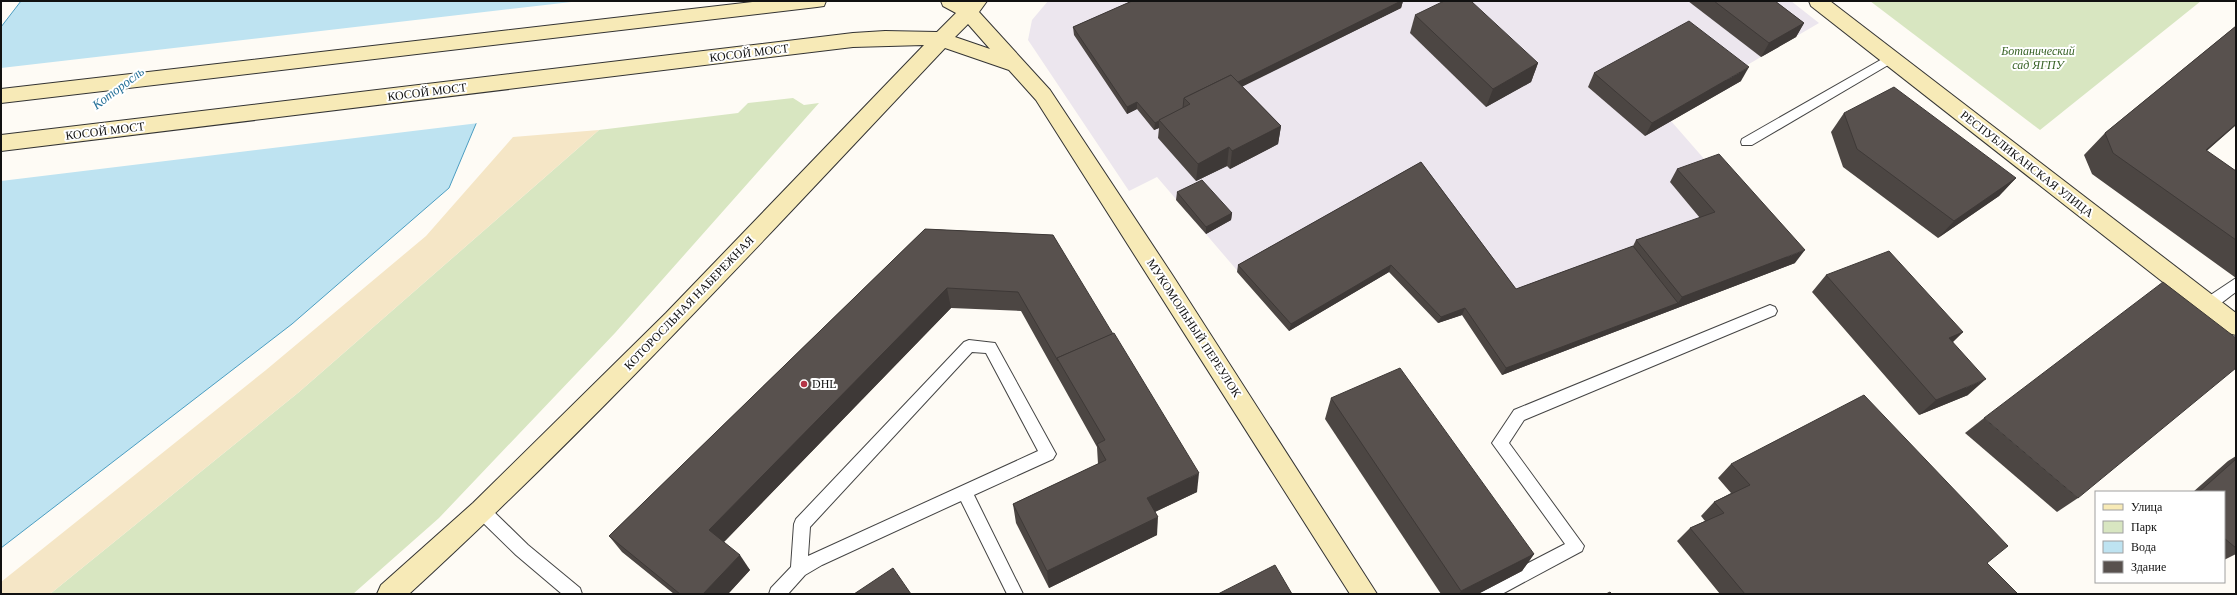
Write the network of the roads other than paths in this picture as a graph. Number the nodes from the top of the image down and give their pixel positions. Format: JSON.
{"nodes":[{"id":1,"x":817,"y":1,"type":"edge"},
{"id":2,"x":950,"y":1,"type":"edge"},
{"id":3,"x":1818,"y":1,"type":"edge"},
{"id":4,"x":972,"y":6,"type":"edge"},
{"id":5,"x":941,"y":39,"type":"junction"},
{"id":6,"x":1891,"y":58,"type":"junction"},
{"id":7,"x":1018,"y":66,"type":"junction"},
{"id":8,"x":1,"y":96,"type":"edge"},
{"id":9,"x":1747,"y":142,"type":"dead end"},
{"id":10,"x":1,"y":143,"type":"edge"},
{"id":11,"x":2236,"y":284,"type":"edge"},
{"id":12,"x":2208,"y":304,"type":"junction"},
{"id":13,"x":1770,"y":311,"type":"dead end"},
{"id":14,"x":2236,"y":326,"type":"edge"},
{"id":15,"x":965,"y":492,"type":"junction"},
{"id":16,"x":482,"y":511,"type":"junction"},
{"id":17,"x":799,"y":570,"type":"junction"},
{"id":18,"x":390,"y":594,"type":"edge"},
{"id":19,"x":574,"y":594,"type":"edge"},
{"id":20,"x":776,"y":594,"type":"edge"},
{"id":21,"x":1015,"y":594,"type":"edge"},
{"id":22,"x":1364,"y":594,"type":"edge"},
{"id":23,"x":1486,"y":594,"type":"edge"}],
"edges":[{"from":1,"to":8,"type":"street"},
{"from":2,"to":4,"type":"street","name":"МУКОМОЛЬНЫЙ ПЕРЕУЛОК"},
{"from":3,"to":6,"type":"street","name":"РЕСПУБЛИКАНСКАЯ УЛИЦА"},
{"from":4,"to":5,"type":"street","name":"КОТОРОСЛЬНАЯ НАБЕРЕЖНАЯ"},
{"from":4,"to":7,"type":"street","name":"МУКОМОЛЬНЫЙ ПЕРЕУЛОК"},
{"from":5,"to":7,"type":"street"},
{"from":5,"to":10,"type":"street","name":"КОСОЙ МОСТ"},
{"from":5,"to":16,"type":"street","name":"КОТОРОСЛЬНАЯ НАБЕРЕЖНАЯ"},
{"from":6,"to":9,"type":"lane"},
{"from":6,"to":12,"type":"street","name":"РЕСПУБЛИКАНСКАЯ УЛИЦА"},
{"from":7,"to":22,"type":"street","name":"МУКОМОЛЬНЫЙ ПЕРЕУЛОК"},
{"from":11,"to":12,"type":"lane"},
{"from":12,"to":14,"type":"street","name":"РЕСПУБЛИКАНСКАЯ УЛИЦА"},
{"from":13,"to":23,"type":"lane"},
{"from":15,"to":17,"type":"lane"},
{"from":15,"to":17,"type":"lane"},
{"from":15,"to":21,"type":"lane"},
{"from":16,"to":18,"type":"street","name":"КОТОРОСЛЬНАЯ НАБЕРЕЖНАЯ"},
{"from":16,"to":19,"type":"lane"},
{"from":17,"to":20,"type":"lane"}]}
